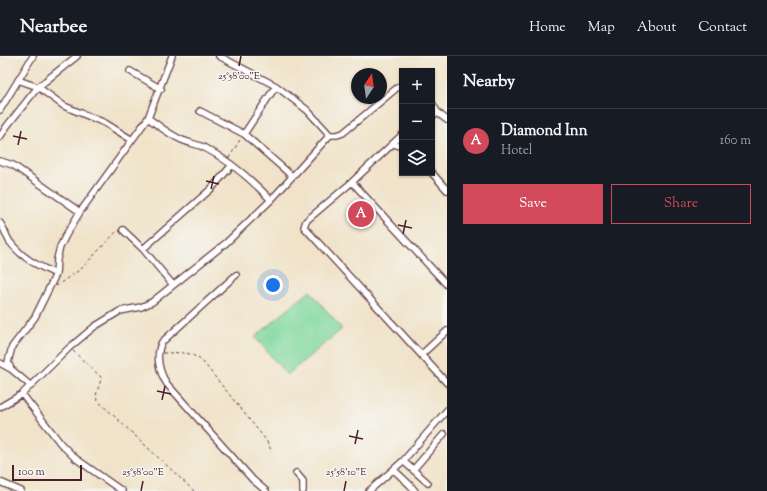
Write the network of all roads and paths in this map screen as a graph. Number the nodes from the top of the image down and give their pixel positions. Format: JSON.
{"nodes":[{"id":1,"x":33,"y":56,"type":"edge"},
{"id":2,"x":77,"y":56,"type":"edge"},
{"id":3,"x":172,"y":56,"type":"edge"},
{"id":4,"x":220,"y":56,"type":"edge"},
{"id":5,"x":130,"y":70,"type":"dead end"},
{"id":6,"x":18,"y":80,"type":"junction"},
{"id":7,"x":276,"y":86,"type":"junction"},
{"id":8,"x":38,"y":87,"type":"junction"},
{"id":9,"x":399,"y":87,"type":"edge"},
{"id":10,"x":161,"y":89,"type":"junction"},
{"id":11,"x":433,"y":104,"type":"edge"},
{"id":12,"x":0,"y":110,"type":"edge"},
{"id":13,"x":200,"y":111,"type":"dead end"},
{"id":14,"x":438,"y":113,"type":"junction"},
{"id":15,"x":435,"y":114,"type":"edge"},
{"id":16,"x":148,"y":118,"type":"junction"},
{"id":17,"x":447,"y":120,"type":"edge"},
{"id":18,"x":244,"y":134,"type":"junction"},
{"id":19,"x":330,"y":135,"type":"junction"},
{"id":20,"x":0,"y":137,"type":"edge"},
{"id":21,"x":399,"y":138,"type":"edge"},
{"id":22,"x":132,"y":140,"type":"junction"},
{"id":23,"x":394,"y":144,"type":"junction"},
{"id":24,"x":399,"y":146,"type":"edge"},
{"id":25,"x":0,"y":161,"type":"edge"},
{"id":26,"x":227,"y":162,"type":"junction"},
{"id":27,"x":232,"y":165,"type":"junction"},
{"id":28,"x":292,"y":176,"type":"junction"},
{"id":29,"x":435,"y":176,"type":"edge"},
{"id":30,"x":352,"y":182,"type":"junction"},
{"id":31,"x":447,"y":190,"type":"edge"},
{"id":32,"x":271,"y":200,"type":"junction"},
{"id":33,"x":80,"y":212,"type":"junction"},
{"id":34,"x":0,"y":223,"type":"edge"},
{"id":35,"x":123,"y":230,"type":"joint"},
{"id":36,"x":143,"y":249,"type":"junction"},
{"id":37,"x":56,"y":274,"type":"junction"},
{"id":38,"x":236,"y":275,"type":"dead end"},
{"id":39,"x":173,"y":285,"type":"junction"},
{"id":40,"x":447,"y":285,"type":"edge"},
{"id":41,"x":45,"y":294,"type":"junction"},
{"id":42,"x":447,"y":331,"type":"edge"},
{"id":43,"x":70,"y":348,"type":"junction"},
{"id":44,"x":159,"y":353,"type":"junction"},
{"id":45,"x":422,"y":354,"type":"junction"},
{"id":46,"x":0,"y":363,"type":"edge"},
{"id":47,"x":11,"y":368,"type":"junction"},
{"id":48,"x":447,"y":382,"type":"edge"},
{"id":49,"x":30,"y":386,"type":"junction"},
{"id":50,"x":22,"y":394,"type":"junction"},
{"id":51,"x":0,"y":407,"type":"edge"},
{"id":52,"x":447,"y":410,"type":"edge"},
{"id":53,"x":444,"y":434,"type":"dead end"},
{"id":54,"x":272,"y":452,"type":"dead end"},
{"id":55,"x":403,"y":461,"type":"junction"},
{"id":56,"x":394,"y":470,"type":"junction"},
{"id":57,"x":413,"y":470,"type":"junction"},
{"id":58,"x":296,"y":473,"type":"dead end"},
{"id":59,"x":0,"y":482,"type":"edge"},
{"id":60,"x":428,"y":483,"type":"dead end"},
{"id":61,"x":21,"y":491,"type":"edge"},
{"id":62,"x":122,"y":491,"type":"edge"},
{"id":63,"x":194,"y":491,"type":"edge"},
{"id":64,"x":266,"y":491,"type":"edge"},
{"id":65,"x":303,"y":491,"type":"edge"},
{"id":66,"x":370,"y":491,"type":"edge"},
{"id":67,"x":415,"y":491,"type":"edge"}],
"edges":[{"from":1,"to":6,"type":"street"},
{"from":2,"to":8,"type":"street"},
{"from":3,"to":10,"type":"street"},
{"from":4,"to":7,"type":"street"},
{"from":5,"to":10,"type":"street"},
{"from":6,"to":8,"type":"street"},
{"from":6,"to":12,"type":"street"},
{"from":7,"to":18,"type":"street"},
{"from":7,"to":19,"type":"street"},
{"from":8,"to":20,"type":"street"},
{"from":8,"to":22,"type":"street"},
{"from":9,"to":19,"type":"street"},
{"from":10,"to":16,"type":"street"},
{"from":11,"to":14,"type":"street"},
{"from":13,"to":18,"type":"street"},
{"from":14,"to":15,"type":"street"},
{"from":14,"to":17,"type":"street"},
{"from":16,"to":22,"type":"street"},
{"from":16,"to":26,"type":"street"},
{"from":18,"to":26,"type":"path"},
{"from":18,"to":28,"type":"street"},
{"from":19,"to":28,"type":"street"},
{"from":21,"to":23,"type":"street"},
{"from":22,"to":33,"type":"street"},
{"from":23,"to":24,"type":"street"},
{"from":23,"to":30,"type":"street"},
{"from":25,"to":33,"type":"street"},
{"from":26,"to":27,"type":"street"},
{"from":27,"to":32,"type":"street"},
{"from":27,"to":36,"type":"street"},
{"from":28,"to":32,"type":"street"},
{"from":29,"to":31,"type":"street"},
{"from":30,"to":40,"type":"street"},
{"from":30,"to":45,"type":"street"},
{"from":32,"to":39,"type":"street"},
{"from":33,"to":37,"type":"street"},
{"from":34,"to":37,"type":"street"},
{"from":35,"to":36,"type":"street"},
{"from":35,"to":41,"type":"path"},
{"from":36,"to":39,"type":"street"},
{"from":37,"to":41,"type":"street"},
{"from":38,"to":44,"type":"street"},
{"from":39,"to":43,"type":"street"},
{"from":41,"to":47,"type":"street"},
{"from":42,"to":45,"type":"street"},
{"from":43,"to":49,"type":"street"},
{"from":43,"to":63,"type":"path"},
{"from":44,"to":54,"type":"path"},
{"from":44,"to":64,"type":"street"},
{"from":45,"to":48,"type":"street"},
{"from":46,"to":47,"type":"street"},
{"from":47,"to":49,"type":"street"},
{"from":49,"to":50,"type":"street"},
{"from":50,"to":51,"type":"street"},
{"from":50,"to":62,"type":"street"},
{"from":52,"to":55,"type":"street"},
{"from":53,"to":57,"type":"street"},
{"from":55,"to":56,"type":"street"},
{"from":55,"to":57,"type":"street"},
{"from":56,"to":66,"type":"street"},
{"from":56,"to":67,"type":"street"},
{"from":57,"to":60,"type":"street"},
{"from":58,"to":65,"type":"street"},
{"from":59,"to":61,"type":"street"}]}
